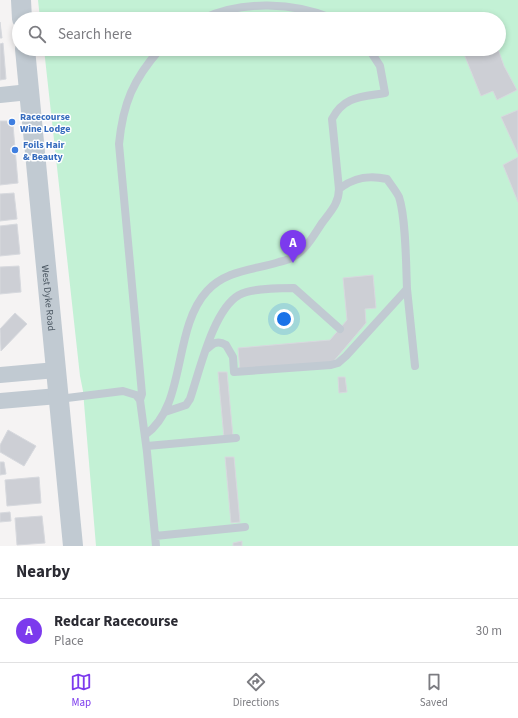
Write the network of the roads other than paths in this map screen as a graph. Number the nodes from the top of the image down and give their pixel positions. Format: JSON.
{"nodes":[{"id":1,"x":21,"y":0,"type":"edge"},
{"id":2,"x":22,"y":12,"type":"edge"},
{"id":3,"x":220,"y":12,"type":"edge"},
{"id":4,"x":318,"y":12,"type":"edge"},
{"id":5,"x":26,"y":56,"type":"edge"},
{"id":6,"x":154,"y":56,"type":"edge"},
{"id":7,"x":374,"y":56,"type":"edge"},
{"id":8,"x":29,"y":92,"type":"junction"},
{"id":9,"x":0,"y":96,"type":"edge"},
{"id":10,"x":339,"y":189,"type":"junction"},
{"id":11,"x":407,"y":289,"type":"junction"},
{"id":12,"x":340,"y":329,"type":"dead end"},
{"id":13,"x":207,"y":349,"type":"junction"},
{"id":14,"x":415,"y":366,"type":"dead end"},
{"id":15,"x":56,"y":370,"type":"junction"},
{"id":16,"x":0,"y":375,"type":"edge"},
{"id":17,"x":58,"y":398,"type":"junction"},
{"id":18,"x":140,"y":400,"type":"junction"},
{"id":19,"x":0,"y":401,"type":"edge"},
{"id":20,"x":165,"y":412,"type":"junction"},
{"id":21,"x":145,"y":435,"type":"junction"},
{"id":22,"x":236,"y":438,"type":"dead end"},
{"id":23,"x":146,"y":446,"type":"junction"},
{"id":24,"x":245,"y":527,"type":"dead end"},
{"id":25,"x":155,"y":536,"type":"junction"},
{"id":26,"x":73,"y":546,"type":"edge"},
{"id":27,"x":156,"y":546,"type":"edge"}],
"edges":[{"from":1,"to":2,"type":"street"},
{"from":3,"to":4,"type":"lane"},
{"from":5,"to":8,"type":"street","name":"West Dyke Road"},
{"from":6,"to":18,"type":"lane"},
{"from":7,"to":10,"type":"lane"},
{"from":8,"to":9,"type":"street"},
{"from":8,"to":15,"type":"street","name":"West Dyke Road"},
{"from":10,"to":11,"type":"lane"},
{"from":10,"to":20,"type":"lane"},
{"from":11,"to":13,"type":"lane"},
{"from":11,"to":14,"type":"lane"},
{"from":12,"to":13,"type":"lane"},
{"from":13,"to":20,"type":"lane"},
{"from":15,"to":16,"type":"street"},
{"from":15,"to":17,"type":"street","name":"West Dyke Road"},
{"from":17,"to":18,"type":"lane"},
{"from":17,"to":19,"type":"street"},
{"from":17,"to":26,"type":"street","name":"West Dyke Road"},
{"from":18,"to":21,"type":"lane"},
{"from":20,"to":21,"type":"lane"},
{"from":21,"to":23,"type":"lane"},
{"from":22,"to":23,"type":"lane"},
{"from":23,"to":25,"type":"lane"},
{"from":24,"to":25,"type":"lane"},
{"from":25,"to":27,"type":"lane"}]}
